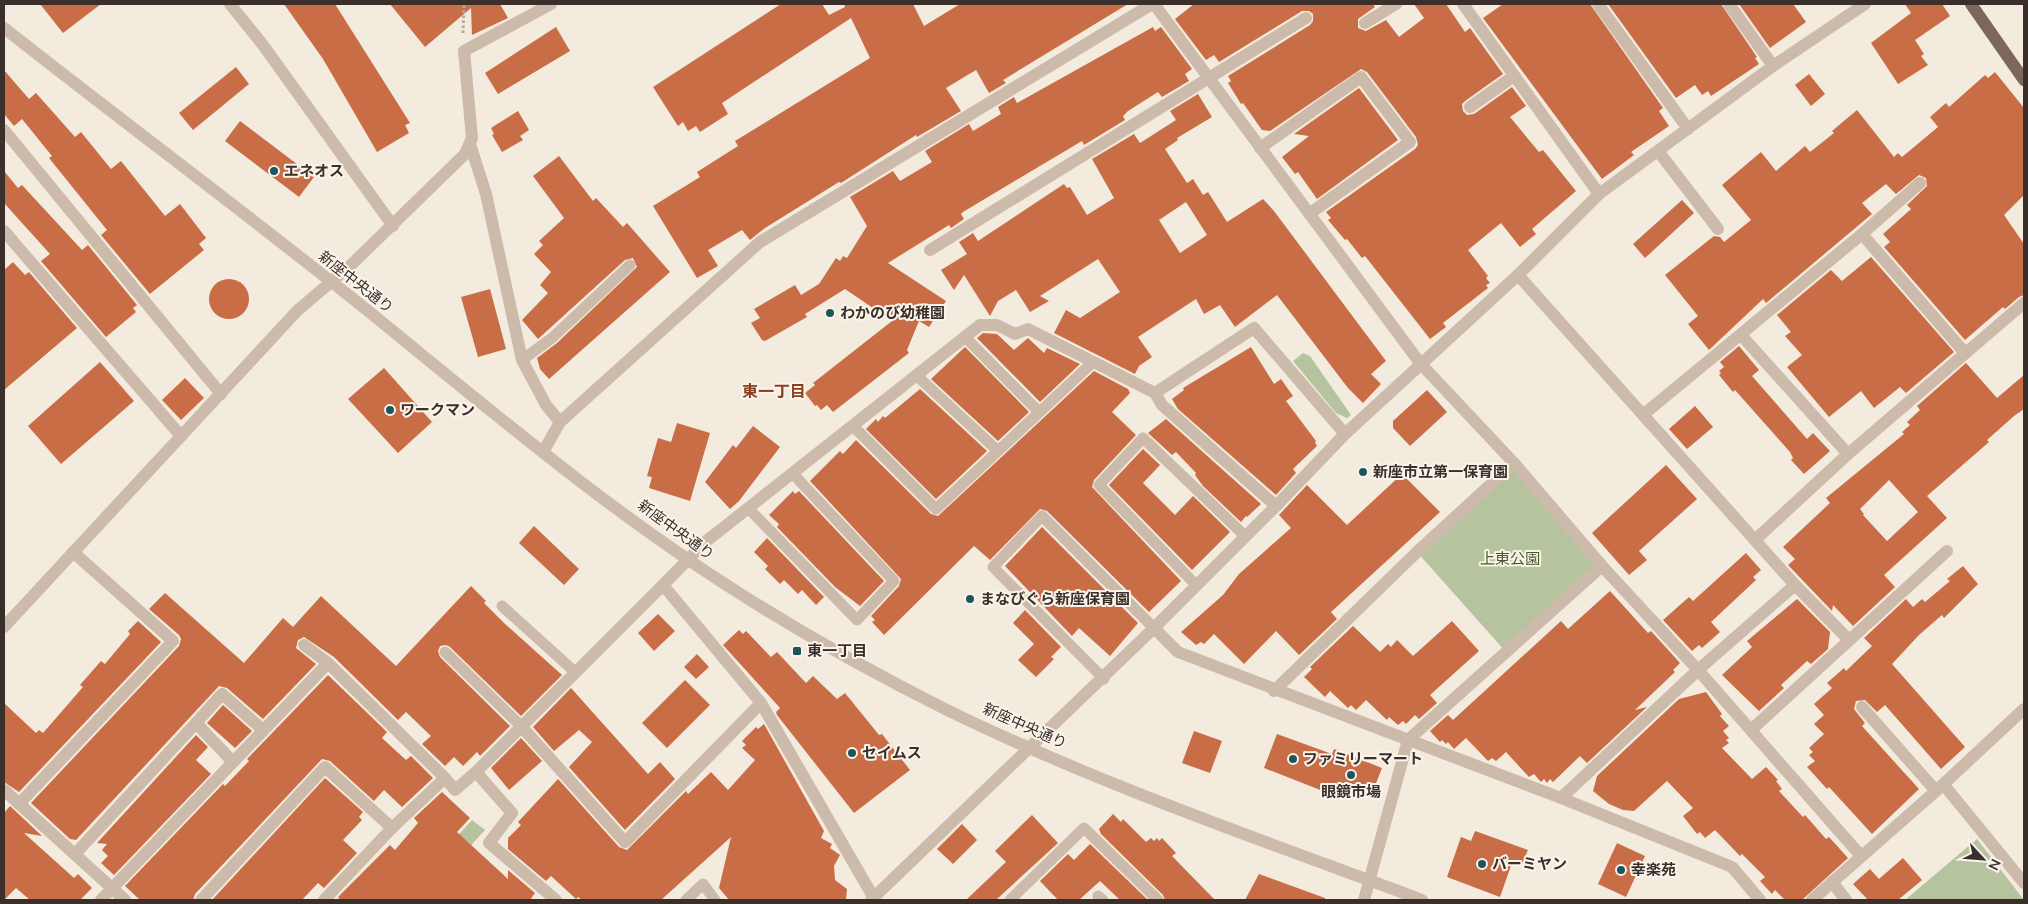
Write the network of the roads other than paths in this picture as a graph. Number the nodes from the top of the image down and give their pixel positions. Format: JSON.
{"nodes":[{"id":1,"x":230,"y":4,"type":"edge"},
{"id":2,"x":1153,"y":4,"type":"edge"},
{"id":3,"x":1396,"y":4,"type":"edge"},
{"id":4,"x":1463,"y":4,"type":"edge"},
{"id":5,"x":1598,"y":4,"type":"edge"},
{"id":6,"x":1729,"y":4,"type":"edge"},
{"id":7,"x":1865,"y":4,"type":"edge"},
{"id":8,"x":1971,"y":4,"type":"edge"},
{"id":9,"x":545,"y":5,"type":"edge"},
{"id":10,"x":1306,"y":18,"type":"dead end"},
{"id":11,"x":1365,"y":23,"type":"dead end"},
{"id":12,"x":4,"y":28,"type":"edge"},
{"id":13,"x":1773,"y":66,"type":"junction"},
{"id":14,"x":1514,"y":76,"type":"junction"},
{"id":15,"x":1208,"y":79,"type":"junction"},
{"id":16,"x":2024,"y":80,"type":"edge"},
{"id":17,"x":1470,"y":107,"type":"dead end"},
{"id":18,"x":1688,"y":129,"type":"junction"},
{"id":19,"x":4,"y":130,"type":"edge"},
{"id":20,"x":470,"y":144,"type":"junction"},
{"id":21,"x":1260,"y":148,"type":"junction"},
{"id":22,"x":1658,"y":151,"type":"junction"},
{"id":23,"x":1920,"y":183,"type":"dead end"},
{"id":24,"x":1599,"y":194,"type":"junction"},
{"id":25,"x":1309,"y":214,"type":"junction"},
{"id":26,"x":393,"y":226,"type":"junction"},
{"id":27,"x":1718,"y":229,"type":"dead end"},
{"id":28,"x":4,"y":231,"type":"edge"},
{"id":29,"x":1862,"y":234,"type":"junction"},
{"id":30,"x":930,"y":250,"type":"dead end"},
{"id":31,"x":630,"y":265,"type":"dead end"},
{"id":32,"x":1518,"y":274,"type":"junction"},
{"id":33,"x":332,"y":282,"type":"junction"},
{"id":34,"x":2024,"y":303,"type":"edge"},
{"id":35,"x":1741,"y":334,"type":"junction"},
{"id":36,"x":964,"y":337,"type":"junction"},
{"id":37,"x":1964,"y":353,"type":"junction"},
{"id":38,"x":522,"y":360,"type":"junction"},
{"id":39,"x":1094,"y":362,"type":"junction"},
{"id":40,"x":1420,"y":364,"type":"junction"},
{"id":41,"x":916,"y":375,"type":"junction"},
{"id":42,"x":1154,"y":393,"type":"junction"},
{"id":43,"x":220,"y":394,"type":"junction"},
{"id":44,"x":1039,"y":412,"type":"junction"},
{"id":45,"x":1643,"y":415,"type":"junction"},
{"id":46,"x":560,"y":422,"type":"junction"},
{"id":47,"x":853,"y":426,"type":"junction"},
{"id":48,"x":1345,"y":434,"type":"junction"},
{"id":49,"x":181,"y":436,"type":"junction"},
{"id":50,"x":998,"y":451,"type":"junction"},
{"id":51,"x":543,"y":452,"type":"junction"},
{"id":52,"x":1848,"y":454,"type":"junction"},
{"id":53,"x":1514,"y":463,"type":"junction"},
{"id":54,"x":793,"y":474,"type":"junction"},
{"id":55,"x":1276,"y":506,"type":"junction"},
{"id":56,"x":749,"y":509,"type":"junction"},
{"id":57,"x":1246,"y":536,"type":"junction"},
{"id":58,"x":1755,"y":540,"type":"junction"},
{"id":59,"x":1948,"y":551,"type":"dead end"},
{"id":60,"x":73,"y":552,"type":"junction"},
{"id":61,"x":687,"y":559,"type":"junction"},
{"id":62,"x":1602,"y":566,"type":"junction"},
{"id":63,"x":1795,"y":584,"type":"junction"},
{"id":64,"x":663,"y":585,"type":"junction"},
{"id":65,"x":1196,"y":585,"type":"junction"},
{"id":66,"x":502,"y":606,"type":"dead end"},
{"id":67,"x":4,"y":627,"type":"edge"},
{"id":68,"x":1154,"y":628,"type":"junction"},
{"id":69,"x":1849,"y":640,"type":"junction"},
{"id":70,"x":304,"y":645,"type":"dead end"},
{"id":71,"x":445,"y":652,"type":"dead end"},
{"id":72,"x":328,"y":663,"type":"junction"},
{"id":73,"x":1698,"y":670,"type":"junction"},
{"id":74,"x":575,"y":672,"type":"junction"},
{"id":75,"x":1104,"y":679,"type":"junction"},
{"id":76,"x":1274,"y":690,"type":"junction"},
{"id":77,"x":761,"y":703,"type":"junction"},
{"id":78,"x":1862,"y":707,"type":"dead end"},
{"id":79,"x":2024,"y":709,"type":"edge"},
{"id":80,"x":196,"y":723,"type":"junction"},
{"id":81,"x":521,"y":726,"type":"junction"},
{"id":82,"x":263,"y":730,"type":"junction"},
{"id":83,"x":1751,"y":730,"type":"junction"},
{"id":84,"x":1408,"y":740,"type":"junction"},
{"id":85,"x":1031,"y":747,"type":"junction"},
{"id":86,"x":233,"y":762,"type":"junction"},
{"id":87,"x":476,"y":772,"type":"junction"},
{"id":88,"x":445,"y":778,"type":"junction"},
{"id":89,"x":1940,"y":788,"type":"junction"},
{"id":90,"x":4,"y":790,"type":"edge"},
{"id":91,"x":1561,"y":798,"type":"junction"},
{"id":92,"x":18,"y":804,"type":"junction"},
{"id":93,"x":392,"y":828,"type":"junction"},
{"id":94,"x":76,"y":853,"type":"junction"},
{"id":95,"x":1861,"y":856,"type":"junction"},
{"id":96,"x":1369,"y":881,"type":"junction"},
{"id":97,"x":1832,"y":882,"type":"junction"},
{"id":98,"x":2024,"y":883,"type":"edge"},
{"id":99,"x":112,"y":889,"type":"junction"},
{"id":100,"x":873,"y":899,"type":"edge"},
{"id":101,"x":101,"y":900,"type":"edge"},
{"id":102,"x":126,"y":900,"type":"edge"},
{"id":103,"x":201,"y":900,"type":"edge"},
{"id":104,"x":324,"y":900,"type":"edge"},
{"id":105,"x":556,"y":900,"type":"edge"},
{"id":106,"x":686,"y":900,"type":"edge"},
{"id":107,"x":715,"y":900,"type":"edge"},
{"id":108,"x":1010,"y":900,"type":"edge"},
{"id":109,"x":1158,"y":900,"type":"edge"},
{"id":110,"x":1364,"y":900,"type":"edge"},
{"id":111,"x":1422,"y":900,"type":"edge"},
{"id":112,"x":1760,"y":900,"type":"edge"},
{"id":113,"x":1812,"y":900,"type":"edge"},
{"id":114,"x":1846,"y":900,"type":"edge"}],
"edges":[{"from":1,"to":26,"type":"street"},
{"from":2,"to":15,"type":"street"},
{"from":2,"to":46,"type":"street"},
{"from":3,"to":11,"type":"street"},
{"from":4,"to":14,"type":"street"},
{"from":5,"to":18,"type":"street"},
{"from":6,"to":13,"type":"street"},
{"from":7,"to":13,"type":"street"},
{"from":8,"to":16,"type":"main road"},
{"from":9,"to":20,"type":"street"},
{"from":10,"to":15,"type":"street"},
{"from":12,"to":33,"type":"street","name":"新座中央通り"},
{"from":13,"to":18,"type":"street"},
{"from":14,"to":17,"type":"street"},
{"from":14,"to":24,"type":"street"},
{"from":15,"to":21,"type":"street"},
{"from":15,"to":30,"type":"street"},
{"from":18,"to":22,"type":"street"},
{"from":19,"to":43,"type":"street"},
{"from":20,"to":26,"type":"street"},
{"from":20,"to":38,"type":"street"},
{"from":21,"to":25,"type":"street"},
{"from":21,"to":25,"type":"street"},
{"from":22,"to":24,"type":"street"},
{"from":22,"to":27,"type":"street"},
{"from":23,"to":29,"type":"street"},
{"from":24,"to":32,"type":"street"},
{"from":25,"to":40,"type":"street"},
{"from":26,"to":33,"type":"street"},
{"from":28,"to":49,"type":"street"},
{"from":29,"to":35,"type":"street"},
{"from":29,"to":37,"type":"street"},
{"from":31,"to":38,"type":"lane"},
{"from":32,"to":40,"type":"street"},
{"from":32,"to":45,"type":"street"},
{"from":33,"to":43,"type":"street"},
{"from":33,"to":51,"type":"street","name":"新座中央通り"},
{"from":34,"to":37,"type":"street"},
{"from":35,"to":45,"type":"street"},
{"from":35,"to":52,"type":"street"},
{"from":36,"to":39,"type":"street"},
{"from":36,"to":41,"type":"street"},
{"from":36,"to":44,"type":"lane"},
{"from":37,"to":52,"type":"street"},
{"from":38,"to":46,"type":"street"},
{"from":39,"to":42,"type":"street"},
{"from":39,"to":44,"type":"lane"},
{"from":40,"to":48,"type":"street"},
{"from":40,"to":53,"type":"street"},
{"from":41,"to":47,"type":"street"},
{"from":41,"to":50,"type":"lane"},
{"from":42,"to":48,"type":"street"},
{"from":42,"to":55,"type":"street"},
{"from":43,"to":49,"type":"street"},
{"from":44,"to":50,"type":"lane"},
{"from":45,"to":58,"type":"street"},
{"from":46,"to":51,"type":"street"},
{"from":47,"to":50,"type":"lane"},
{"from":47,"to":54,"type":"street"},
{"from":48,"to":55,"type":"street"},
{"from":49,"to":60,"type":"street"},
{"from":51,"to":61,"type":"street","name":"新座中央通り"},
{"from":52,"to":58,"type":"street"},
{"from":53,"to":62,"type":"street"},
{"from":53,"to":76,"type":"street"},
{"from":54,"to":56,"type":"street"},
{"from":54,"to":56,"type":"lane"},
{"from":55,"to":57,"type":"street"},
{"from":56,"to":61,"type":"street"},
{"from":57,"to":65,"type":"street"},
{"from":57,"to":65,"type":"lane"},
{"from":58,"to":63,"type":"street"},
{"from":59,"to":69,"type":"street"},
{"from":60,"to":67,"type":"street"},
{"from":60,"to":92,"type":"street"},
{"from":61,"to":64,"type":"street"},
{"from":61,"to":85,"type":"street","name":"新座中央通り"},
{"from":62,"to":73,"type":"street"},
{"from":62,"to":84,"type":"street"},
{"from":63,"to":69,"type":"street"},
{"from":63,"to":73,"type":"street"},
{"from":64,"to":74,"type":"street"},
{"from":64,"to":77,"type":"street"},
{"from":65,"to":68,"type":"street"},
{"from":66,"to":74,"type":"lane"},
{"from":68,"to":75,"type":"street"},
{"from":68,"to":75,"type":"lane"},
{"from":68,"to":76,"type":"street"},
{"from":69,"to":83,"type":"street"},
{"from":70,"to":72,"type":"street"},
{"from":71,"to":81,"type":"lane"},
{"from":72,"to":82,"type":"street"},
{"from":72,"to":88,"type":"street"},
{"from":73,"to":83,"type":"street"},
{"from":73,"to":91,"type":"street"},
{"from":74,"to":81,"type":"street"},
{"from":75,"to":85,"type":"street"},
{"from":76,"to":84,"type":"street"},
{"from":77,"to":81,"type":"street"},
{"from":77,"to":100,"type":"street"},
{"from":78,"to":89,"type":"street"},
{"from":79,"to":89,"type":"street"},
{"from":80,"to":82,"type":"street"},
{"from":80,"to":86,"type":"street"},
{"from":80,"to":94,"type":"street"},
{"from":81,"to":87,"type":"street"},
{"from":82,"to":86,"type":"street"},
{"from":83,"to":95,"type":"street"},
{"from":84,"to":91,"type":"street"},
{"from":84,"to":96,"type":"street"},
{"from":85,"to":96,"type":"street","name":"新座中央通り"},
{"from":85,"to":100,"type":"street"},
{"from":86,"to":99,"type":"street"},
{"from":87,"to":88,"type":"street"},
{"from":87,"to":105,"type":"street"},
{"from":88,"to":93,"type":"street"},
{"from":89,"to":95,"type":"street"},
{"from":89,"to":98,"type":"street"},
{"from":90,"to":92,"type":"street"},
{"from":91,"to":112,"type":"street"},
{"from":92,"to":94,"type":"street"},
{"from":93,"to":103,"type":"street"},
{"from":93,"to":104,"type":"street"},
{"from":94,"to":99,"type":"street"},
{"from":95,"to":97,"type":"street"},
{"from":96,"to":110,"type":"street"},
{"from":96,"to":111,"type":"street","name":"新座中央通り"},
{"from":97,"to":113,"type":"street"},
{"from":97,"to":114,"type":"street"},
{"from":99,"to":101,"type":"street"},
{"from":99,"to":102,"type":"street"},
{"from":106,"to":107,"type":"lane"},
{"from":108,"to":109,"type":"lane"}]}
